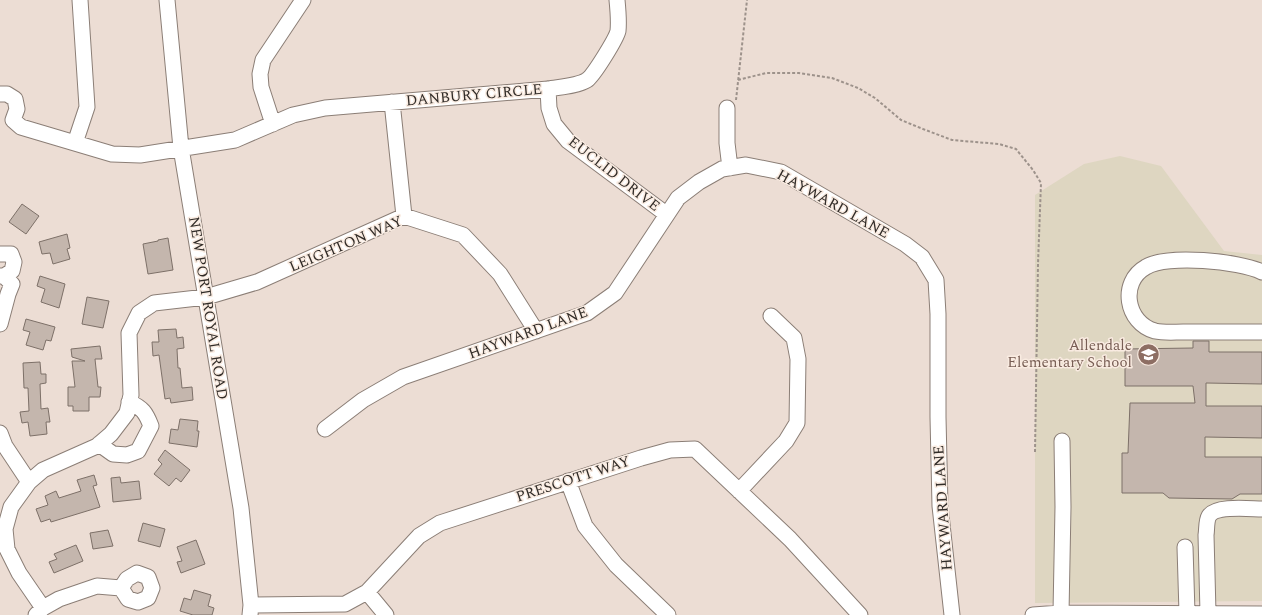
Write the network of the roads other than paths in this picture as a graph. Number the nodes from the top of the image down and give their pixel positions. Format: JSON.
{"nodes":[{"id":1,"x":80,"y":0,"type":"edge"},
{"id":2,"x":167,"y":0,"type":"edge"},
{"id":3,"x":303,"y":0,"type":"edge"},
{"id":4,"x":617,"y":0,"type":"edge"},
{"id":5,"x":548,"y":89,"type":"junction"},
{"id":6,"x":0,"y":94,"type":"edge"},
{"id":7,"x":392,"y":102,"type":"junction"},
{"id":8,"x":731,"y":104,"type":"road end"},
{"id":9,"x":7,"y":120,"type":"edge"},
{"id":10,"x":273,"y":124,"type":"junction"},
{"id":11,"x":75,"y":143,"type":"junction"},
{"id":12,"x":181,"y":148,"type":"junction"},
{"id":13,"x":730,"y":168,"type":"junction"},
{"id":14,"x":666,"y":214,"type":"junction"},
{"id":15,"x":404,"y":216,"type":"junction"},
{"id":16,"x":0,"y":254,"type":"edge"},
{"id":17,"x":1262,"y":272,"type":"edge"},
{"id":18,"x":2,"y":276,"type":"edge"},
{"id":19,"x":206,"y":297,"type":"junction"},
{"id":20,"x":771,"y":316,"type":"dead end"},
{"id":21,"x":0,"y":324,"type":"edge"},
{"id":22,"x":536,"y":331,"type":"junction"},
{"id":23,"x":1262,"y":332,"type":"edge"},
{"id":24,"x":129,"y":402,"type":"junction"},
{"id":25,"x":325,"y":429,"type":"dead end"},
{"id":26,"x":0,"y":433,"type":"edge"},
{"id":27,"x":1062,"y":441,"type":"dead end"},
{"id":28,"x":99,"y":444,"type":"junction"},
{"id":29,"x":568,"y":481,"type":"junction"},
{"id":30,"x":29,"y":482,"type":"junction"},
{"id":31,"x":739,"y":491,"type":"junction"},
{"id":32,"x":1262,"y":508,"type":"edge"},
{"id":33,"x":1185,"y":547,"type":"dead end"},
{"id":34,"x":121,"y":588,"type":"dead end"},
{"id":35,"x":366,"y":592,"type":"junction"},
{"id":36,"x":251,"y":610,"type":"edge"},
{"id":37,"x":39,"y":612,"type":"edge"},
{"id":38,"x":1062,"y":613,"type":"junction"},
{"id":39,"x":1187,"y":613,"type":"junction"},
{"id":40,"x":1208,"y":613,"type":"junction"},
{"id":41,"x":1262,"y":614,"type":"edge"},
{"id":42,"x":386,"y":615,"type":"edge"},
{"id":43,"x":668,"y":615,"type":"edge"},
{"id":44,"x":860,"y":615,"type":"edge"},
{"id":45,"x":952,"y":615,"type":"edge"},
{"id":46,"x":1034,"y":615,"type":"edge"}],
"edges":[{"from":1,"to":11,"type":"street"},
{"from":2,"to":12,"type":"street","name":"NEW PORT ROYAL ROAD"},
{"from":3,"to":10,"type":"street"},
{"from":4,"to":5,"type":"street","name":"DANBURY CIRCLE"},
{"from":5,"to":7,"type":"street","name":"DANBURY CIRCLE"},
{"from":5,"to":14,"type":"street","name":"EUCLID DRIVE"},
{"from":6,"to":9,"type":"street"},
{"from":7,"to":10,"type":"street","name":"DANBURY CIRCLE"},
{"from":7,"to":15,"type":"street"},
{"from":8,"to":13,"type":"street"},
{"from":9,"to":11,"type":"street","name":"DANBURY CIRCLE"},
{"from":10,"to":12,"type":"street","name":"DANBURY CIRCLE"},
{"from":11,"to":12,"type":"street","name":"DANBURY CIRCLE"},
{"from":12,"to":19,"type":"street","name":"NEW PORT ROYAL ROAD"},
{"from":13,"to":14,"type":"street","name":"HAYWARD LANE"},
{"from":13,"to":45,"type":"street","name":"HAYWARD LANE"},
{"from":14,"to":22,"type":"street","name":"HAYWARD LANE"},
{"from":15,"to":19,"type":"street","name":"LEIGHTON WAY"},
{"from":15,"to":22,"type":"street","name":"LEIGHTON WAY"},
{"from":16,"to":18,"type":"street"},
{"from":17,"to":23,"type":"street"},
{"from":18,"to":21,"type":"street"},
{"from":19,"to":24,"type":"street","name":"LEIGHTON WAY"},
{"from":19,"to":36,"type":"street","name":"NEW PORT ROYAL ROAD"},
{"from":20,"to":31,"type":"street"},
{"from":22,"to":25,"type":"street","name":"HAYWARD LANE"},
{"from":24,"to":28,"type":"street","name":"LEIGHTON WAY"},
{"from":24,"to":28,"type":"street"},
{"from":26,"to":30,"type":"street"},
{"from":27,"to":38,"type":"street"},
{"from":28,"to":30,"type":"street","name":"LEIGHTON WAY"},
{"from":29,"to":31,"type":"street","name":"PRESCOTT WAY"},
{"from":29,"to":35,"type":"street","name":"PRESCOTT WAY"},
{"from":29,"to":43,"type":"street"},
{"from":30,"to":37,"type":"street","name":"LEIGHTON WAY"},
{"from":31,"to":44,"type":"street","name":"PRESCOTT WAY"},
{"from":32,"to":40,"type":"street"},
{"from":33,"to":39,"type":"street"},
{"from":34,"to":37,"type":"street"},
{"from":35,"to":36,"type":"street","name":"PRESCOTT WAY"},
{"from":35,"to":42,"type":"street"},
{"from":38,"to":39,"type":"street"},
{"from":38,"to":46,"type":"street"},
{"from":39,"to":40,"type":"street"},
{"from":40,"to":41,"type":"street"}]}
